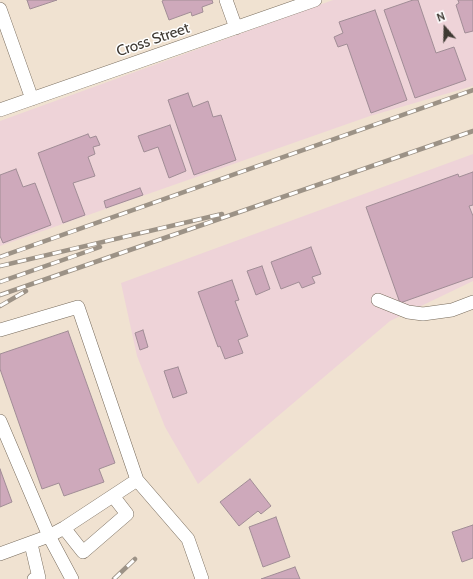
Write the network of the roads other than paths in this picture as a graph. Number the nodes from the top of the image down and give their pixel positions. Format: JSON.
{"nodes":[{"id":1,"x":226,"y":0,"type":"edge"},
{"id":2,"x":311,"y":1,"type":"edge"},
{"id":3,"x":0,"y":9,"type":"edge"},
{"id":4,"x":236,"y":28,"type":"junction"},
{"id":5,"x":32,"y":99,"type":"junction"},
{"id":6,"x":0,"y":110,"type":"edge"},
{"id":7,"x":378,"y":300,"type":"dead end"},
{"id":8,"x":473,"y":302,"type":"edge"},
{"id":9,"x":0,"y":330,"type":"edge"},
{"id":10,"x":0,"y":421,"type":"edge"},
{"id":11,"x":137,"y":480,"type":"junction"},
{"id":12,"x":113,"y":496,"type":"junction"},
{"id":13,"x":64,"y":528,"type":"junction"},
{"id":14,"x":50,"y":536,"type":"junction"},
{"id":15,"x":30,"y":544,"type":"junction"},
{"id":16,"x":0,"y":554,"type":"edge"},
{"id":17,"x":34,"y":579,"type":"edge"},
{"id":18,"x":72,"y":579,"type":"edge"},
{"id":19,"x":202,"y":579,"type":"edge"}],
"edges":[{"from":1,"to":4,"type":"street"},
{"from":2,"to":4,"type":"street","name":"Cross Street"},
{"from":3,"to":5,"type":"street"},
{"from":4,"to":5,"type":"street","name":"Cross Street"},
{"from":5,"to":6,"type":"street","name":"Cross Street"},
{"from":7,"to":8,"type":"street"},
{"from":9,"to":11,"type":"street"},
{"from":10,"to":14,"type":"street"},
{"from":11,"to":12,"type":"street"},
{"from":11,"to":19,"type":"street"},
{"from":12,"to":13,"type":"street"},
{"from":12,"to":13,"type":"street"},
{"from":13,"to":14,"type":"street"},
{"from":14,"to":15,"type":"street"},
{"from":14,"to":18,"type":"street"},
{"from":15,"to":16,"type":"street"},
{"from":15,"to":17,"type":"street"}]}
